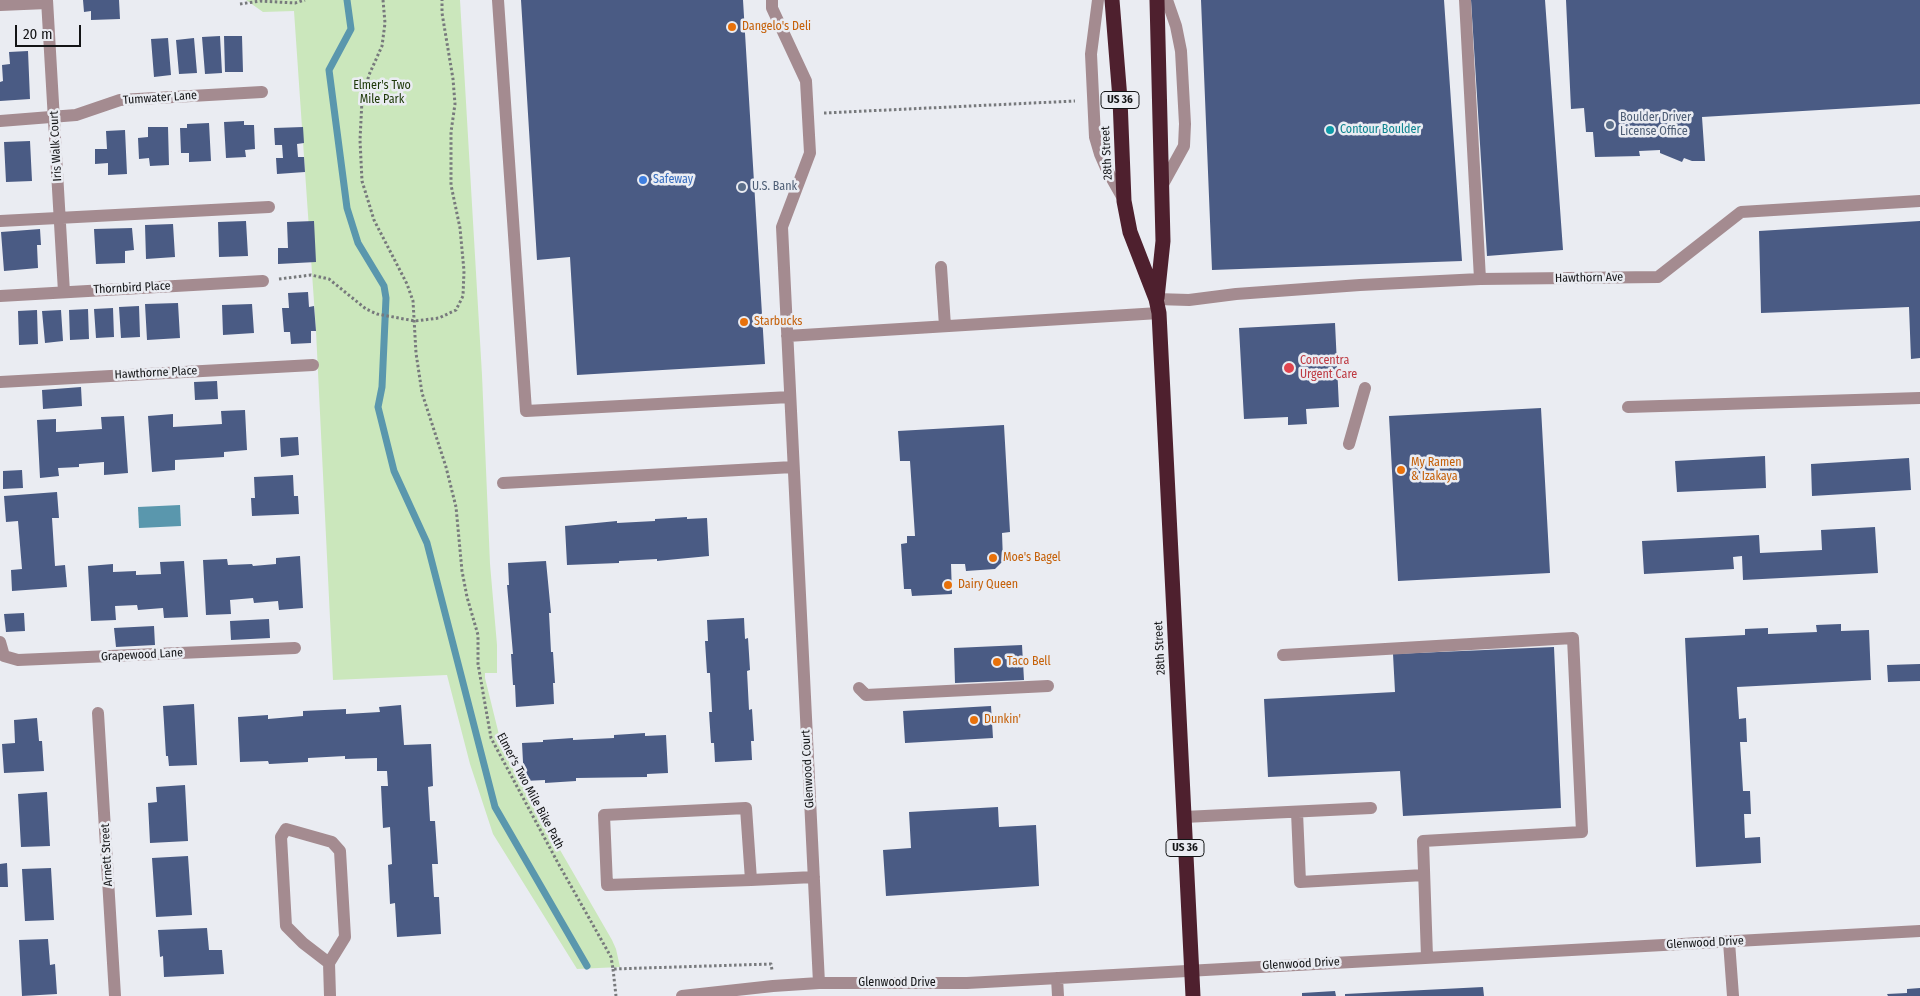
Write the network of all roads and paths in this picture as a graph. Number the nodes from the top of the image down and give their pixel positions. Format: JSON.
{"nodes":[{"id":1,"x":305,"y":0,"type":"edge"},
{"id":2,"x":383,"y":0,"type":"edge"},
{"id":3,"x":442,"y":0,"type":"edge"},
{"id":4,"x":498,"y":0,"type":"edge"},
{"id":5,"x":772,"y":0,"type":"edge"},
{"id":6,"x":1098,"y":0,"type":"edge"},
{"id":7,"x":1112,"y":0,"type":"edge"},
{"id":8,"x":1157,"y":0,"type":"edge"},
{"id":9,"x":1168,"y":0,"type":"edge"},
{"id":10,"x":1465,"y":0,"type":"edge"},
{"id":11,"x":47,"y":1,"type":"edge"},
{"id":12,"x":240,"y":4,"type":"dead end"},
{"id":13,"x":0,"y":5,"type":"edge"},
{"id":14,"x":262,"y":92,"type":"dead end"},
{"id":15,"x":1075,"y":102,"type":"dead end"},
{"id":16,"x":808,"y":114,"type":"junction"},
{"id":17,"x":54,"y":118,"type":"junction"},
{"id":18,"x":0,"y":121,"type":"edge"},
{"id":19,"x":1163,"y":184,"type":"junction"},
{"id":20,"x":1124,"y":201,"type":"junction"},
{"id":21,"x":1920,"y":201,"type":"edge"},
{"id":22,"x":269,"y":207,"type":"dead end"},
{"id":23,"x":60,"y":218,"type":"junction"},
{"id":24,"x":0,"y":221,"type":"edge"},
{"id":25,"x":941,"y":267,"type":"dead end"},
{"id":26,"x":1480,"y":279,"type":"junction"},
{"id":27,"x":263,"y":280,"type":"joint"},
{"id":28,"x":64,"y":292,"type":"junction"},
{"id":29,"x":0,"y":296,"type":"edge"},
{"id":30,"x":1158,"y":306,"type":"junction"},
{"id":31,"x":416,"y":321,"type":"junction"},
{"id":32,"x":945,"y":326,"type":"junction"},
{"id":33,"x":787,"y":336,"type":"junction"},
{"id":34,"x":313,"y":365,"type":"dead end"},
{"id":35,"x":0,"y":382,"type":"edge"},
{"id":36,"x":1365,"y":388,"type":"dead end"},
{"id":37,"x":790,"y":397,"type":"junction"},
{"id":38,"x":1920,"y":398,"type":"edge"},
{"id":39,"x":1628,"y":408,"type":"dead end"},
{"id":40,"x":1349,"y":444,"type":"dead end"},
{"id":41,"x":793,"y":467,"type":"junction"},
{"id":42,"x":503,"y":483,"type":"dead end"},
{"id":43,"x":0,"y":642,"type":"edge"},
{"id":44,"x":295,"y":648,"type":"dead end"},
{"id":45,"x":1283,"y":655,"type":"dead end"},
{"id":46,"x":1048,"y":686,"type":"dead end"},
{"id":47,"x":859,"y":688,"type":"dead end"},
{"id":48,"x":98,"y":713,"type":"dead end"},
{"id":49,"x":1371,"y":808,"type":"dead end"},
{"id":50,"x":1297,"y":812,"type":"junction"},
{"id":51,"x":1184,"y":817,"type":"junction"},
{"id":52,"x":1424,"y":875,"type":"junction"},
{"id":53,"x":814,"y":877,"type":"junction"},
{"id":54,"x":751,"y":880,"type":"junction"},
{"id":55,"x":1920,"y":931,"type":"edge"},
{"id":56,"x":1729,"y":942,"type":"junction"},
{"id":57,"x":1427,"y":957,"type":"junction"},
{"id":58,"x":329,"y":962,"type":"junction"},
{"id":59,"x":613,"y":969,"type":"junction"},
{"id":60,"x":1191,"y":970,"type":"junction"},
{"id":61,"x":1057,"y":978,"type":"junction"},
{"id":62,"x":819,"y":983,"type":"junction"},
{"id":63,"x":773,"y":986,"type":"junction"},
{"id":64,"x":115,"y":996,"type":"edge"},
{"id":65,"x":330,"y":996,"type":"edge"},
{"id":66,"x":616,"y":996,"type":"edge"},
{"id":67,"x":682,"y":996,"type":"edge"},
{"id":68,"x":1058,"y":996,"type":"edge"},
{"id":69,"x":1193,"y":996,"type":"edge"},
{"id":70,"x":1733,"y":996,"type":"edge"}],
"edges":[{"from":1,"to":12,"type":"path"},
{"from":2,"to":31,"type":"path","name":"Elmer's Two Mile Bike Path"},
{"from":3,"to":31,"type":"path"},
{"from":4,"to":37,"type":"street"},
{"from":5,"to":16,"type":"street","name":"Glenwood Court"},
{"from":6,"to":20,"type":"street"},
{"from":7,"to":20,"type":"highway","name":"28th Street","number":"US 36"},
{"from":8,"to":19,"type":"highway","name":"28th Street","number":"US 36"},
{"from":9,"to":19,"type":"street"},
{"from":10,"to":26,"type":"street"},
{"from":11,"to":13,"type":"street"},
{"from":11,"to":17,"type":"street","name":"Iris Walk Court"},
{"from":14,"to":17,"type":"street","name":"Tumwater Lane"},
{"from":15,"to":16,"type":"path"},
{"from":16,"to":33,"type":"street","name":"Glenwood Court"},
{"from":17,"to":18,"type":"street","name":"Tumwater Lane"},
{"from":17,"to":23,"type":"street","name":"Iris Walk Court"},
{"from":19,"to":30,"type":"highway","name":"28th Street","number":"US 36"},
{"from":20,"to":30,"type":"highway","name":"28th Street","number":"US 36"},
{"from":21,"to":26,"type":"street","name":"Hawthorn Ave"},
{"from":22,"to":23,"type":"street"},
{"from":23,"to":24,"type":"street"},
{"from":23,"to":28,"type":"street","name":"Iris Walk Court"},
{"from":25,"to":32,"type":"street"},
{"from":26,"to":30,"type":"street","name":"Hawthorn Ave"},
{"from":27,"to":28,"type":"street","name":"Thornbird Place"},
{"from":27,"to":31,"type":"path"},
{"from":28,"to":29,"type":"street","name":"Thornbird Place"},
{"from":30,"to":32,"type":"street","name":"Hawthorn Ave"},
{"from":30,"to":51,"type":"highway","name":"28th Street","number":"US 36"},
{"from":31,"to":59,"type":"path","name":"Elmer's Two Mile Bike Path"},
{"from":32,"to":33,"type":"street","name":"Hawthorn Ave"},
{"from":33,"to":37,"type":"street","name":"Glenwood Court"},
{"from":34,"to":35,"type":"street","name":"Hawthorne Place"},
{"from":36,"to":40,"type":"street"},
{"from":37,"to":41,"type":"street","name":"Glenwood Court"},
{"from":38,"to":39,"type":"street"},
{"from":41,"to":42,"type":"street"},
{"from":41,"to":53,"type":"street","name":"Glenwood Court"},
{"from":43,"to":44,"type":"street","name":"Grapewood Lane"},
{"from":45,"to":52,"type":"street"},
{"from":46,"to":47,"type":"street"},
{"from":48,"to":64,"type":"street","name":"Arnett Street"},
{"from":49,"to":50,"type":"street"},
{"from":50,"to":51,"type":"street"},
{"from":50,"to":52,"type":"street"},
{"from":51,"to":60,"type":"highway","name":"28th Street","number":"US 36"},
{"from":52,"to":57,"type":"street"},
{"from":53,"to":54,"type":"street"},
{"from":53,"to":62,"type":"street","name":"Glenwood Court"},
{"from":54,"to":54,"type":"street"},
{"from":55,"to":56,"type":"street","name":"Glenwood Drive"},
{"from":56,"to":57,"type":"street","name":"Glenwood Drive"},
{"from":56,"to":70,"type":"street"},
{"from":57,"to":60,"type":"street","name":"Glenwood Drive"},
{"from":58,"to":58,"type":"street"},
{"from":58,"to":65,"type":"street"},
{"from":59,"to":63,"type":"path"},
{"from":59,"to":66,"type":"path","name":"Elmer's Two Mile Bike Path"},
{"from":60,"to":61,"type":"street","name":"Glenwood Drive"},
{"from":60,"to":69,"type":"highway","name":"28th Street","number":"US 36"},
{"from":61,"to":62,"type":"street","name":"Glenwood Drive"},
{"from":61,"to":68,"type":"street"},
{"from":62,"to":63,"type":"street","name":"Glenwood Drive"},
{"from":63,"to":67,"type":"street","name":"Glenwood Drive"}]}
